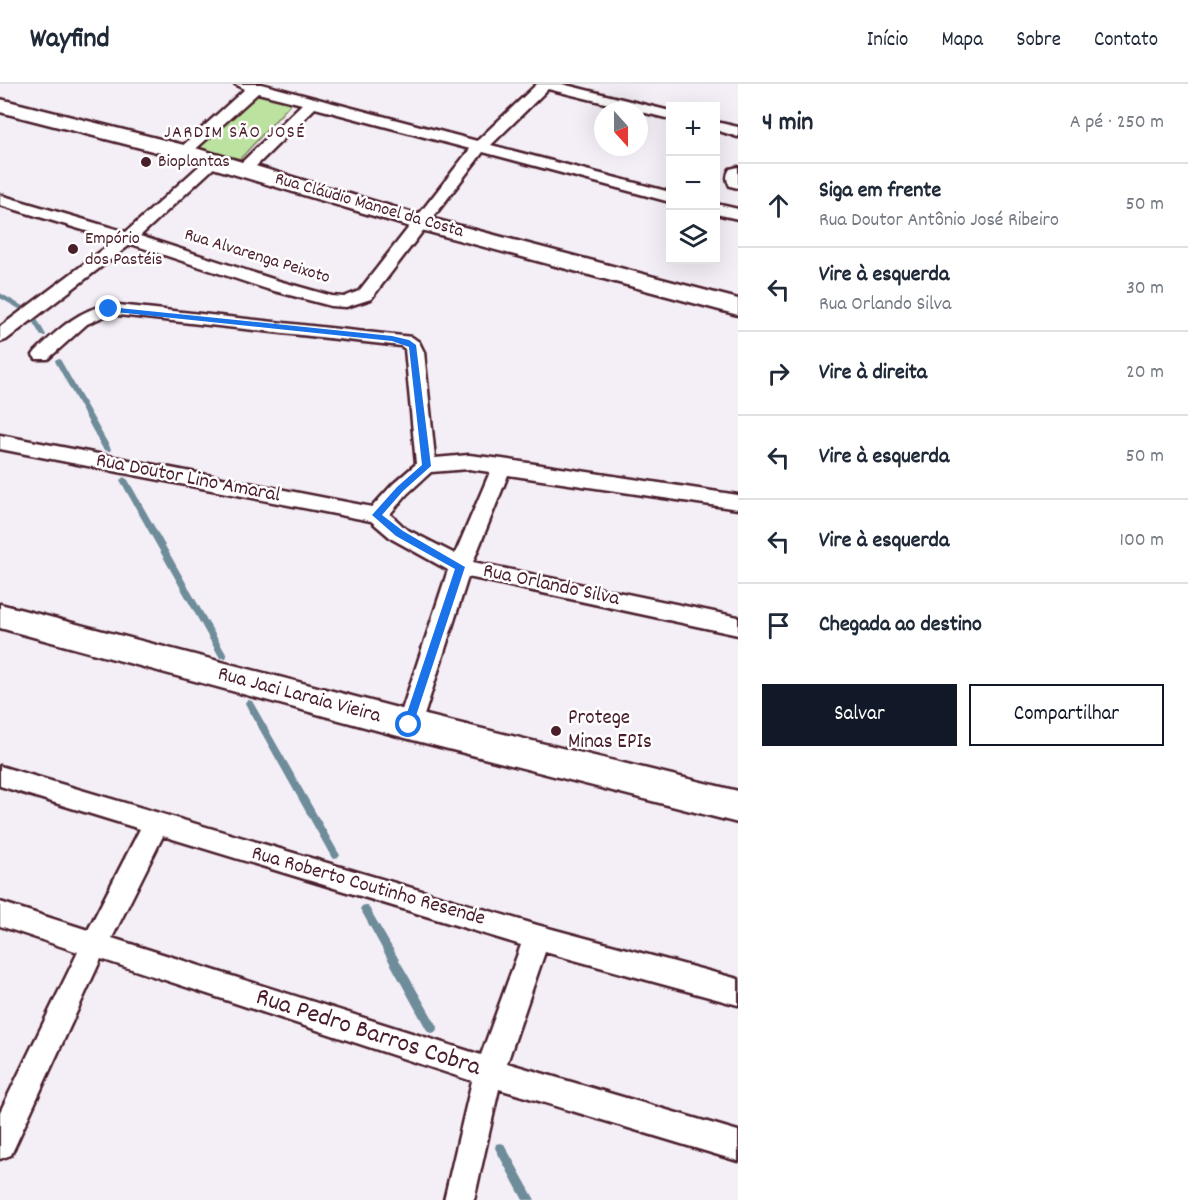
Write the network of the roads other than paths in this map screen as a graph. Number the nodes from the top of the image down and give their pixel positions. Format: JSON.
{"nodes":[{"id":1,"x":544,"y":84,"type":"edge"},
{"id":2,"x":249,"y":86,"type":"edge"},
{"id":3,"x":282,"y":88,"type":"edge"},
{"id":4,"x":581,"y":88,"type":"edge"},
{"id":5,"x":313,"y":102,"type":"junction"},
{"id":6,"x":0,"y":105,"type":"edge"},
{"id":7,"x":666,"y":114,"type":"edge"},
{"id":8,"x":720,"y":127,"type":"edge"},
{"id":9,"x":738,"y":132,"type":"edge"},
{"id":10,"x":479,"y":148,"type":"junction"},
{"id":11,"x":184,"y":152,"type":"junction"},
{"id":12,"x":213,"y":161,"type":"junction"},
{"id":13,"x":244,"y":169,"type":"junction"},
{"id":14,"x":738,"y":174,"type":"edge"},
{"id":15,"x":738,"y":181,"type":"edge"},
{"id":16,"x":666,"y":196,"type":"edge"},
{"id":17,"x":0,"y":200,"type":"edge"},
{"id":18,"x":720,"y":209,"type":"edge"},
{"id":19,"x":738,"y":214,"type":"edge"},
{"id":20,"x":422,"y":223,"type":"junction"},
{"id":21,"x":129,"y":238,"type":"junction"},
{"id":22,"x":738,"y":307,"type":"edge"},
{"id":23,"x":0,"y":336,"type":"edge"},
{"id":24,"x":42,"y":355,"type":"dead end"},
{"id":25,"x":0,"y":442,"type":"edge"},
{"id":26,"x":426,"y":466,"type":"junction"},
{"id":27,"x":502,"y":466,"type":"junction"},
{"id":28,"x":738,"y":502,"type":"edge"},
{"id":29,"x":376,"y":515,"type":"junction"},
{"id":30,"x":460,"y":567,"type":"junction"},
{"id":31,"x":0,"y":616,"type":"edge"},
{"id":32,"x":738,"y":626,"type":"edge"},
{"id":33,"x":409,"y":725,"type":"junction"},
{"id":34,"x":0,"y":776,"type":"edge"},
{"id":35,"x":738,"y":807,"type":"edge"},
{"id":36,"x":156,"y":824,"type":"junction"},
{"id":37,"x":0,"y":914,"type":"edge"},
{"id":38,"x":537,"y":937,"type":"junction"},
{"id":39,"x":95,"y":944,"type":"junction"},
{"id":40,"x":738,"y":992,"type":"edge"},
{"id":41,"x":489,"y":1072,"type":"junction"},
{"id":42,"x":0,"y":1144,"type":"edge"},
{"id":43,"x":738,"y":1146,"type":"edge"},
{"id":44,"x":459,"y":1200,"type":"edge"}],
"edges":[{"from":1,"to":4,"type":"street"},
{"from":1,"to":10,"type":"street"},
{"from":2,"to":3,"type":"street"},
{"from":2,"to":11,"type":"street"},
{"from":3,"to":5,"type":"street"},
{"from":4,"to":7,"type":"street"},
{"from":5,"to":10,"type":"street"},
{"from":5,"to":13,"type":"street"},
{"from":6,"to":11,"type":"street","name":"Rua Cláudio Manoel da Costa"},
{"from":8,"to":9,"type":"street"},
{"from":10,"to":16,"type":"street"},
{"from":10,"to":20,"type":"street"},
{"from":11,"to":12,"type":"street","name":"Rua Cláudio Manoel da Costa"},
{"from":12,"to":13,"type":"street","name":"Rua Cláudio Manoel da Costa"},
{"from":12,"to":21,"type":"street"},
{"from":13,"to":20,"type":"street","name":"Rua Cláudio Manoel da Costa"},
{"from":14,"to":15,"type":"street"},
{"from":17,"to":21,"type":"street","name":"Rua Alvarenga Peixoto"},
{"from":18,"to":19,"type":"street"},
{"from":20,"to":21,"type":"street","name":"Rua Alvarenga Peixoto"},
{"from":20,"to":22,"type":"street","name":"Rua Cláudio Manoel da Costa"},
{"from":21,"to":23,"type":"street"},
{"from":24,"to":26,"type":"street"},
{"from":25,"to":29,"type":"street","name":"Rua Doutor Lino Amaral"},
{"from":26,"to":27,"type":"street"},
{"from":26,"to":29,"type":"street"},
{"from":27,"to":28,"type":"street"},
{"from":27,"to":30,"type":"street"},
{"from":29,"to":30,"type":"street","name":"Rua Orlando Silva"},
{"from":30,"to":32,"type":"street","name":"Rua Orlando Silva"},
{"from":30,"to":33,"type":"street"},
{"from":31,"to":33,"type":"street","name":"Rua Jaci Laraia Vieira"},
{"from":33,"to":35,"type":"street","name":"Rua Jaci Laraia Vieira"},
{"from":34,"to":36,"type":"street","name":"Rua Roberto Coutinho Resende"},
{"from":36,"to":38,"type":"street","name":"Rua Roberto Coutinho Resende"},
{"from":36,"to":39,"type":"street"},
{"from":37,"to":39,"type":"street","name":"Rua Pedro Barros Cobra"},
{"from":38,"to":40,"type":"street","name":"Rua Roberto Coutinho Resende"},
{"from":38,"to":41,"type":"street"},
{"from":39,"to":41,"type":"street","name":"Rua Pedro Barros Cobra"},
{"from":39,"to":42,"type":"street"},
{"from":41,"to":43,"type":"street","name":"Rua Pedro Barros Cobra"},
{"from":41,"to":44,"type":"street"}]}
